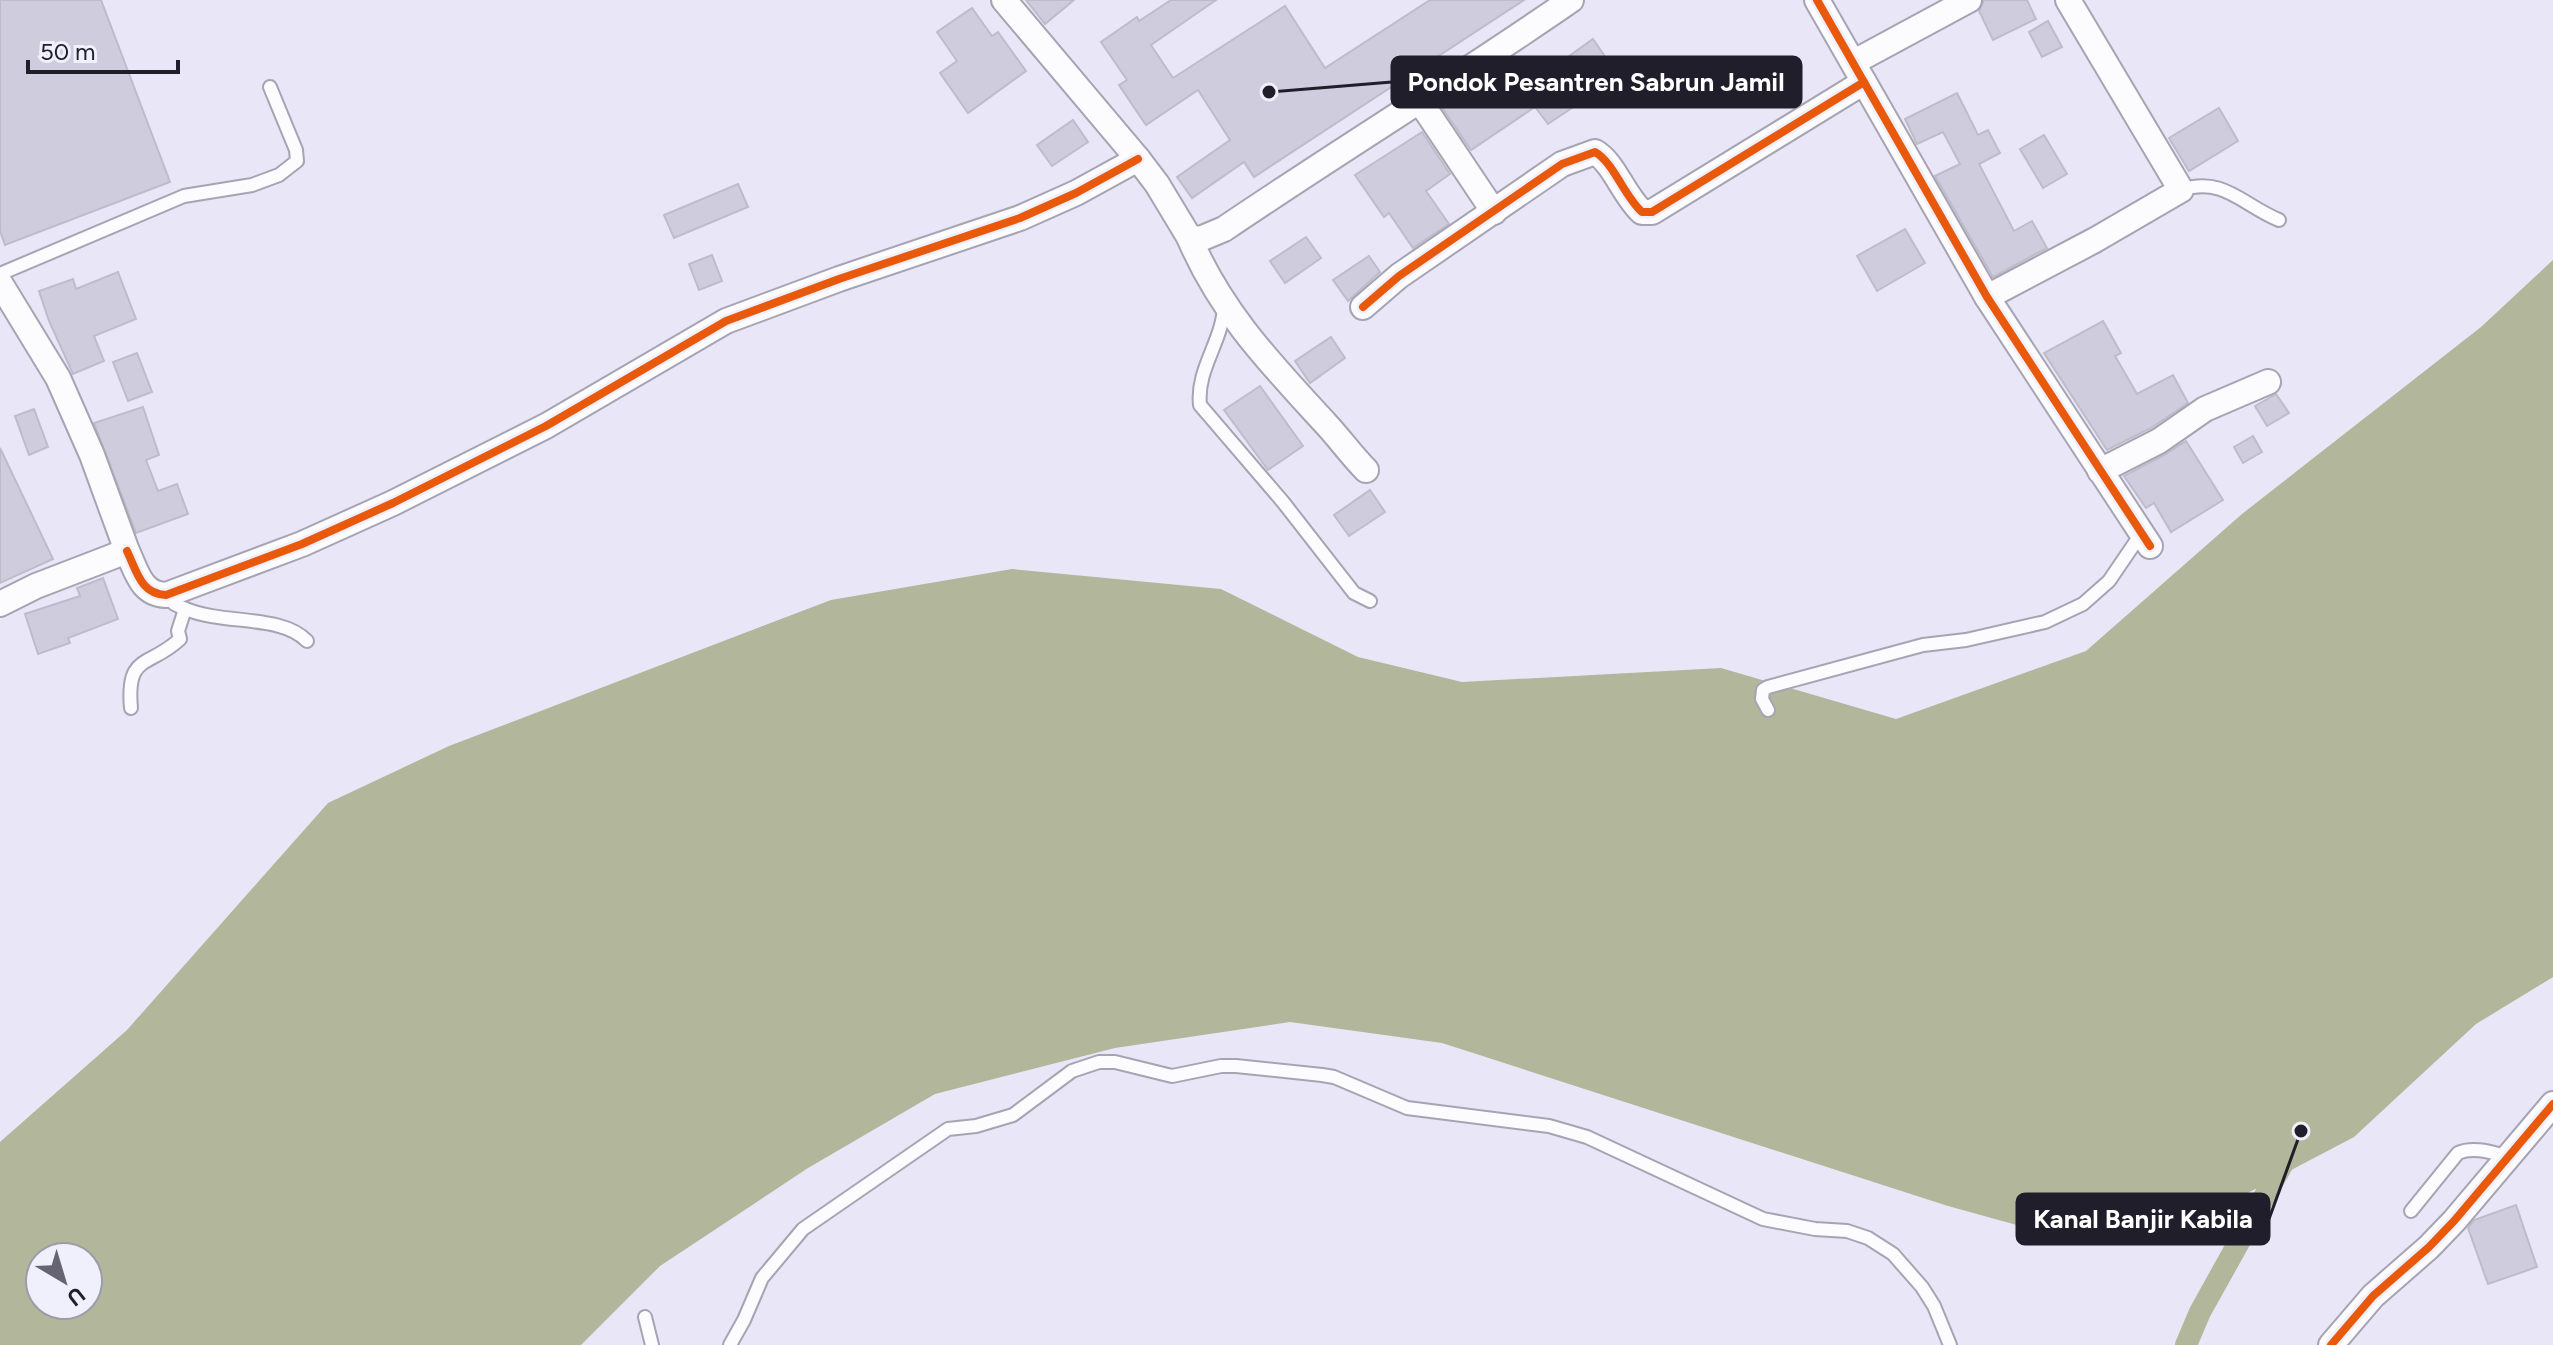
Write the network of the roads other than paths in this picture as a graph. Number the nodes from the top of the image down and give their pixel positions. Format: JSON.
{"nodes":[{"id":1,"x":1004,"y":0,"type":"edge"},
{"id":2,"x":1571,"y":0,"type":"edge"},
{"id":3,"x":1817,"y":0,"type":"edge"},
{"id":4,"x":1969,"y":0,"type":"edge"},
{"id":5,"x":2068,"y":0,"type":"edge"},
{"id":6,"x":1859,"y":72,"type":"junction"},
{"id":7,"x":270,"y":87,"type":"dead end"},
{"id":8,"x":1419,"y":100,"type":"junction"},
{"id":9,"x":1138,"y":159,"type":"junction"},
{"id":10,"x":2181,"y":190,"type":"junction"},
{"id":11,"x":1494,"y":212,"type":"junction"},
{"id":12,"x":2279,"y":220,"type":"dead end"},
{"id":13,"x":1189,"y":237,"type":"junction"},
{"id":14,"x":0,"y":274,"type":"edge"},
{"id":15,"x":0,"y":283,"type":"edge"},
{"id":16,"x":1987,"y":297,"type":"junction"},
{"id":17,"x":1224,"y":301,"type":"junction"},
{"id":18,"x":1363,"y":307,"type":"dead end"},
{"id":19,"x":2268,"y":382,"type":"dead end"},
{"id":20,"x":1366,"y":470,"type":"dead end"},
{"id":21,"x":2100,"y":471,"type":"junction"},
{"id":22,"x":2146,"y":540,"type":"joint"},
{"id":23,"x":127,"y":551,"type":"junction"},
{"id":24,"x":1370,"y":601,"type":"dead end"},
{"id":25,"x":176,"y":602,"type":"junction"},
{"id":26,"x":0,"y":604,"type":"edge"},
{"id":27,"x":307,"y":641,"type":"dead end"},
{"id":28,"x":131,"y":708,"type":"dead end"},
{"id":29,"x":1768,"y":710,"type":"dead end"},
{"id":30,"x":2553,"y":1104,"type":"edge"},
{"id":31,"x":2510,"y":1157,"type":"junction"},
{"id":32,"x":2411,"y":1211,"type":"dead end"},
{"id":33,"x":645,"y":1317,"type":"dead end"},
{"id":34,"x":652,"y":1345,"type":"edge"},
{"id":35,"x":730,"y":1345,"type":"edge"},
{"id":36,"x":1950,"y":1345,"type":"edge"},
{"id":37,"x":2331,"y":1345,"type":"edge"}],
"edges":[{"from":1,"to":9,"type":"street"},
{"from":2,"to":8,"type":"street"},
{"from":3,"to":6,"type":"street"},
{"from":4,"to":6,"type":"street"},
{"from":5,"to":10,"type":"street"},
{"from":6,"to":11,"type":"street"},
{"from":6,"to":16,"type":"street"},
{"from":7,"to":14,"type":"lane"},
{"from":8,"to":11,"type":"street"},
{"from":8,"to":13,"type":"street"},
{"from":9,"to":13,"type":"street"},
{"from":9,"to":25,"type":"street"},
{"from":10,"to":12,"type":"lane"},
{"from":10,"to":16,"type":"street"},
{"from":11,"to":18,"type":"street"},
{"from":13,"to":17,"type":"street"},
{"from":15,"to":23,"type":"street"},
{"from":16,"to":21,"type":"street"},
{"from":17,"to":20,"type":"street"},
{"from":17,"to":24,"type":"lane"},
{"from":19,"to":21,"type":"street"},
{"from":21,"to":22,"type":"street"},
{"from":22,"to":29,"type":"lane"},
{"from":23,"to":25,"type":"street"},
{"from":23,"to":26,"type":"street"},
{"from":25,"to":27,"type":"lane"},
{"from":25,"to":28,"type":"lane"},
{"from":30,"to":31,"type":"street"},
{"from":31,"to":32,"type":"lane"},
{"from":31,"to":37,"type":"street"},
{"from":33,"to":34,"type":"lane"},
{"from":35,"to":36,"type":"lane"}]}
